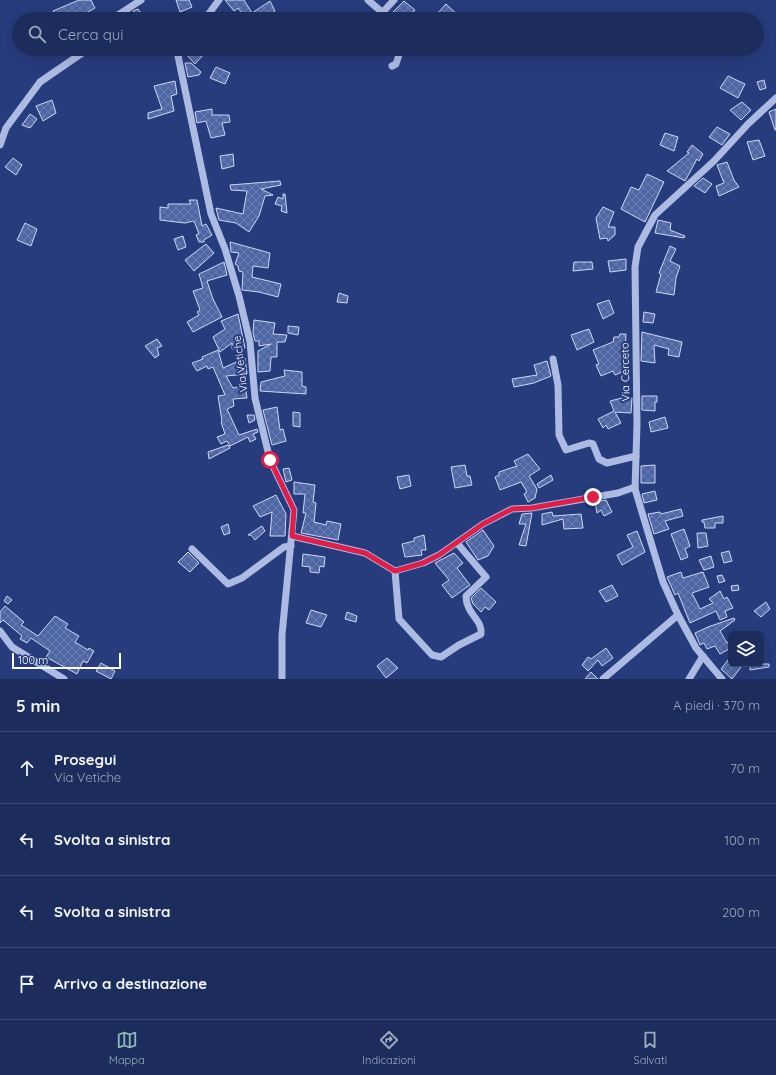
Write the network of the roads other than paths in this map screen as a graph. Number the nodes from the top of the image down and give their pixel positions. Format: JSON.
{"nodes":[{"id":1,"x":141,"y":0,"type":"edge"},
{"id":2,"x":220,"y":0,"type":"edge"},
{"id":3,"x":368,"y":0,"type":"edge"},
{"id":4,"x":394,"y":0,"type":"edge"},
{"id":5,"x":131,"y":3,"type":"edge"},
{"id":6,"x":120,"y":12,"type":"edge"},
{"id":7,"x":211,"y":12,"type":"edge"},
{"id":8,"x":382,"y":12,"type":"joint"},
{"id":9,"x":78,"y":56,"type":"edge"},
{"id":10,"x":178,"y":56,"type":"edge"},
{"id":11,"x":399,"y":56,"type":"edge"},
{"id":12,"x":392,"y":66,"type":"dead end"},
{"id":13,"x":776,"y":98,"type":"edge"},
{"id":14,"x":0,"y":145,"type":"edge"},
{"id":15,"x":553,"y":359,"type":"dead end"},
{"id":16,"x":636,"y":456,"type":"junction"},
{"id":17,"x":635,"y":487,"type":"junction"},
{"id":18,"x":292,"y":536,"type":"junction"},
{"id":19,"x":457,"y":543,"type":"junction"},
{"id":20,"x":291,"y":546,"type":"junction"},
{"id":21,"x":192,"y":549,"type":"dead end"},
{"id":22,"x":395,"y":571,"type":"junction"},
{"id":23,"x":678,"y":615,"type":"junction"},
{"id":24,"x":0,"y":630,"type":"edge"},
{"id":25,"x":703,"y":656,"type":"junction"},
{"id":26,"x":64,"y":679,"type":"edge"},
{"id":27,"x":282,"y":679,"type":"edge"},
{"id":28,"x":603,"y":679,"type":"edge"},
{"id":29,"x":689,"y":679,"type":"edge"},
{"id":30,"x":722,"y":679,"type":"edge"}],
"edges":[{"from":1,"to":5,"type":"street"},
{"from":2,"to":7,"type":"street"},
{"from":3,"to":8,"type":"street"},
{"from":4,"to":8,"type":"street"},
{"from":5,"to":6,"type":"street"},
{"from":9,"to":14,"type":"street"},
{"from":10,"to":18,"type":"street","name":"Via Vetiche"},
{"from":11,"to":12,"type":"street"},
{"from":13,"to":16,"type":"street","name":"Via Cerceto"},
{"from":15,"to":16,"type":"street"},
{"from":16,"to":17,"type":"street","name":"Via Cerceto"},
{"from":17,"to":19,"type":"street"},
{"from":17,"to":23,"type":"street","name":"Via Cerceto"},
{"from":18,"to":20,"type":"street","name":"Via Vetiche"},
{"from":18,"to":22,"type":"street"},
{"from":19,"to":22,"type":"street"},
{"from":19,"to":22,"type":"street"},
{"from":20,"to":21,"type":"street"},
{"from":20,"to":27,"type":"street","name":"Via Vetiche"},
{"from":23,"to":25,"type":"street","name":"Via Cerceto"},
{"from":23,"to":28,"type":"street"},
{"from":24,"to":26,"type":"street"},
{"from":25,"to":29,"type":"street"},
{"from":25,"to":30,"type":"street","name":"Via Cerceto"}]}
